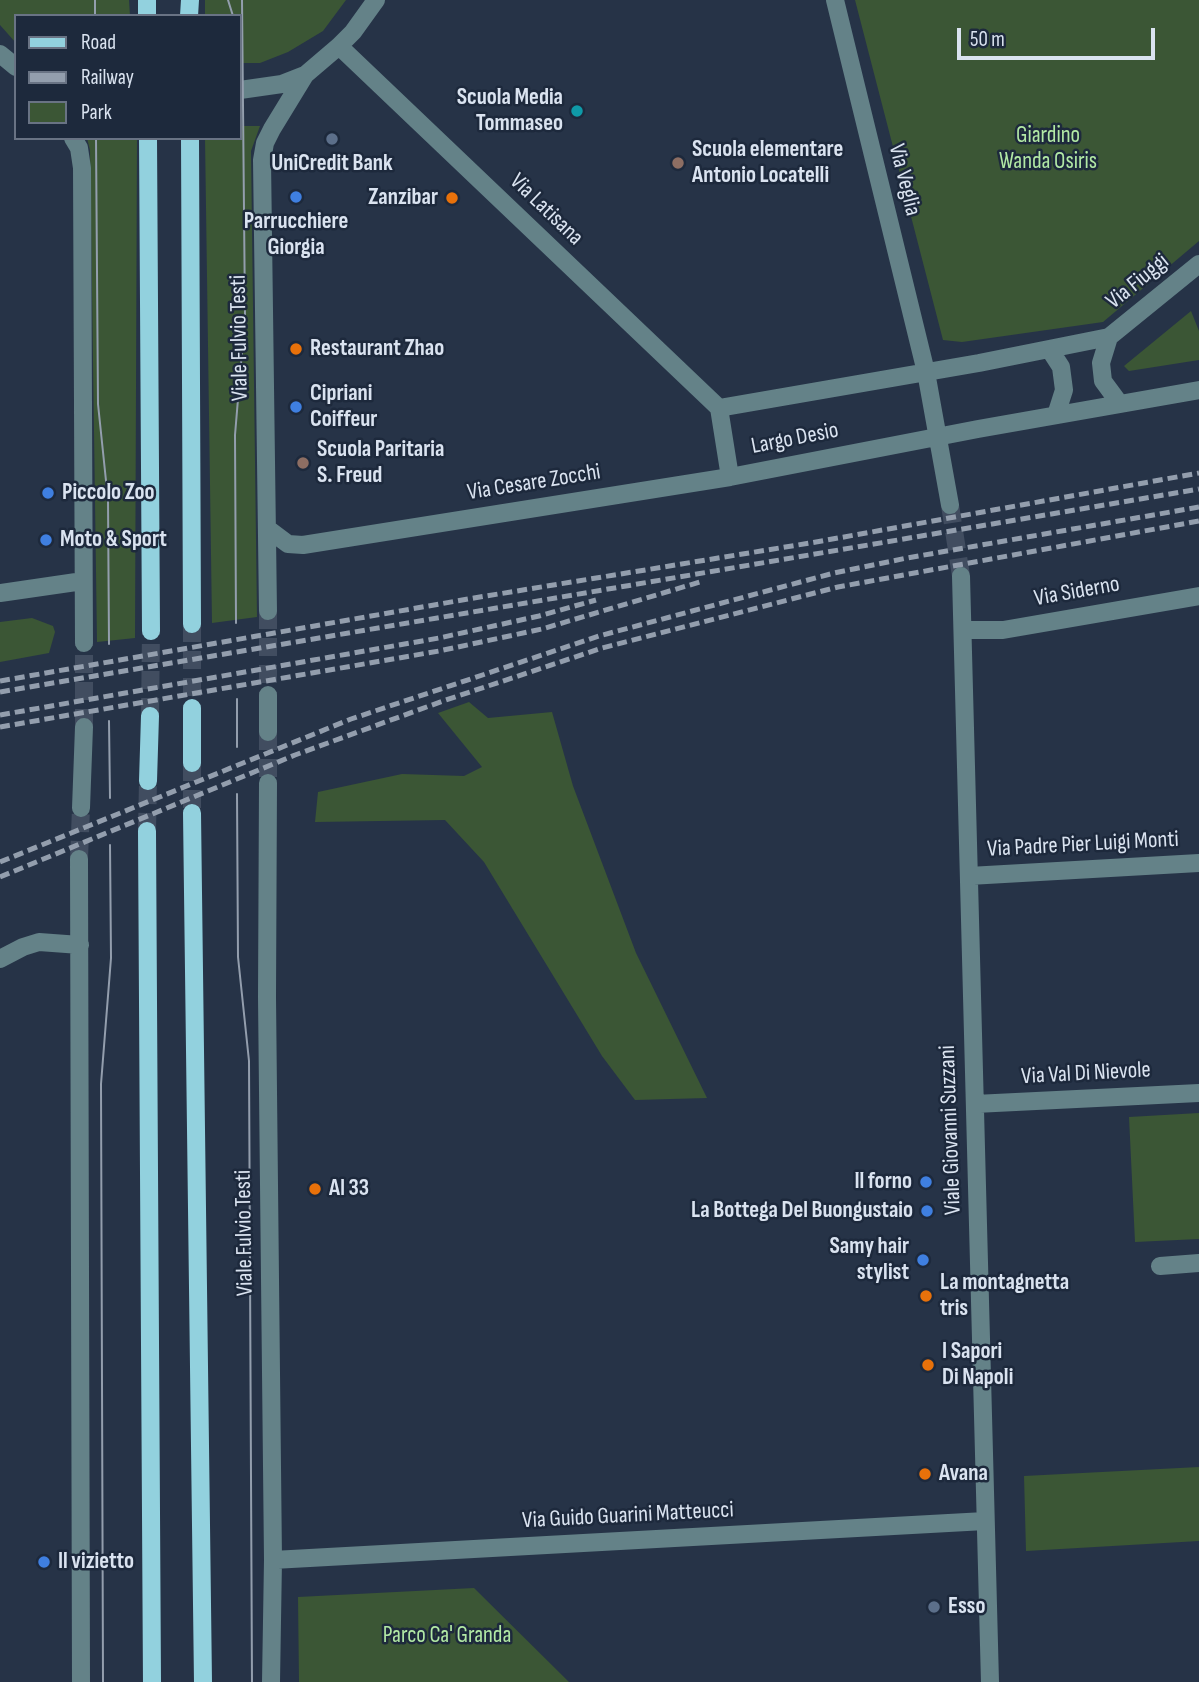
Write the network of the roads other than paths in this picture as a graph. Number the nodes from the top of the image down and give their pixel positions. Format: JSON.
{"nodes":[{"id":1,"x":376,"y":0,"type":"edge"},
{"id":2,"x":835,"y":0,"type":"edge"},
{"id":3,"x":340,"y":46,"type":"junction"},
{"id":4,"x":0,"y":54,"type":"edge"},
{"id":5,"x":14,"y":65,"type":"edge"},
{"id":6,"x":305,"y":75,"type":"junction"},
{"id":7,"x":242,"y":90,"type":"edge"},
{"id":8,"x":74,"y":140,"type":"edge"},
{"id":9,"x":148,"y":140,"type":"edge"},
{"id":10,"x":190,"y":140,"type":"edge"},
{"id":11,"x":1199,"y":264,"type":"edge"},
{"id":12,"x":1109,"y":337,"type":"junction"},
{"id":13,"x":1050,"y":350,"type":"junction"},
{"id":14,"x":926,"y":372,"type":"junction"},
{"id":15,"x":1199,"y":390,"type":"edge"},
{"id":16,"x":1120,"y":404,"type":"junction"},
{"id":17,"x":719,"y":408,"type":"junction"},
{"id":18,"x":1056,"y":415,"type":"junction"},
{"id":19,"x":939,"y":437,"type":"junction"},
{"id":20,"x":730,"y":477,"type":"junction"},
{"id":21,"x":950,"y":505,"type":"tunnel mouth"},
{"id":22,"x":268,"y":529,"type":"junction"},
{"id":23,"x":961,"y":576,"type":"tunnel mouth"},
{"id":24,"x":83,"y":581,"type":"junction"},
{"id":25,"x":0,"y":593,"type":"edge"},
{"id":26,"x":1199,"y":596,"type":"edge"},
{"id":27,"x":268,"y":611,"type":"tunnel mouth"},
{"id":28,"x":192,"y":624,"type":"tunnel mouth"},
{"id":29,"x":963,"y":630,"type":"junction"},
{"id":30,"x":151,"y":631,"type":"tunnel mouth"},
{"id":31,"x":84,"y":643,"type":"tunnel mouth"},
{"id":32,"x":268,"y":695,"type":"tunnel mouth"},
{"id":33,"x":192,"y":708,"type":"tunnel mouth"},
{"id":34,"x":149,"y":716,"type":"tunnel mouth"},
{"id":35,"x":84,"y":727,"type":"tunnel mouth"},
{"id":36,"x":268,"y":732,"type":"tunnel mouth"},
{"id":37,"x":192,"y":764,"type":"tunnel mouth"},
{"id":38,"x":148,"y":781,"type":"tunnel mouth"},
{"id":39,"x":268,"y":783,"type":"tunnel mouth"},
{"id":40,"x":81,"y":808,"type":"tunnel mouth"},
{"id":41,"x":192,"y":813,"type":"tunnel mouth"},
{"id":42,"x":147,"y":831,"type":"tunnel mouth"},
{"id":43,"x":79,"y":859,"type":"tunnel mouth"},
{"id":44,"x":1199,"y":863,"type":"edge"},
{"id":45,"x":969,"y":876,"type":"junction"},
{"id":46,"x":80,"y":945,"type":"junction"},
{"id":47,"x":0,"y":959,"type":"edge"},
{"id":48,"x":1199,"y":1093,"type":"edge"},
{"id":49,"x":975,"y":1104,"type":"junction"},
{"id":50,"x":1199,"y":1263,"type":"edge"},
{"id":51,"x":1160,"y":1266,"type":"dead end"},
{"id":52,"x":985,"y":1521,"type":"junction"},
{"id":53,"x":273,"y":1560,"type":"junction"},
{"id":54,"x":81,"y":1682,"type":"edge"},
{"id":55,"x":152,"y":1682,"type":"edge"},
{"id":56,"x":203,"y":1682,"type":"edge"},
{"id":57,"x":271,"y":1682,"type":"edge"},
{"id":58,"x":990,"y":1682,"type":"edge"}],
"edges":[{"from":1,"to":3,"type":"street"},
{"from":2,"to":14,"type":"street","name":"Via Veglia"},
{"from":3,"to":6,"type":"street"},
{"from":3,"to":17,"type":"street","name":"Via Latisana"},
{"from":4,"to":5,"type":"street"},
{"from":6,"to":7,"type":"street"},
{"from":6,"to":22,"type":"street","name":"Viale Fulvio Testi"},
{"from":8,"to":24,"type":"street"},
{"from":9,"to":30,"type":"main road"},
{"from":10,"to":28,"type":"main road"},
{"from":11,"to":12,"type":"street","name":"Via Fiuggi"},
{"from":12,"to":13,"type":"street","name":"Largo Desio"},
{"from":12,"to":16,"type":"street"},
{"from":13,"to":14,"type":"street","name":"Largo Desio"},
{"from":13,"to":18,"type":"street"},
{"from":14,"to":17,"type":"street","name":"Largo Desio"},
{"from":14,"to":19,"type":"street"},
{"from":15,"to":16,"type":"street","name":"Largo Desio"},
{"from":16,"to":18,"type":"street","name":"Largo Desio"},
{"from":17,"to":20,"type":"street","name":"Largo Desio"},
{"from":18,"to":19,"type":"street","name":"Largo Desio"},
{"from":19,"to":20,"type":"street","name":"Largo Desio"},
{"from":19,"to":21,"type":"street"},
{"from":20,"to":22,"type":"street","name":"Via Cesare Zocchi"},
{"from":22,"to":27,"type":"street","name":"Viale Fulvio Testi"},
{"from":23,"to":29,"type":"street","name":"Viale Giovanni Suzzani"},
{"from":24,"to":25,"type":"street"},
{"from":24,"to":31,"type":"street"},
{"from":26,"to":29,"type":"street","name":"Via Siderno"},
{"from":29,"to":45,"type":"street","name":"Viale Giovanni Suzzani"},
{"from":32,"to":36,"type":"street"},
{"from":33,"to":37,"type":"main road"},
{"from":34,"to":38,"type":"main road"},
{"from":35,"to":40,"type":"street"},
{"from":39,"to":53,"type":"street","name":"Viale Fulvio Testi"},
{"from":41,"to":56,"type":"main road","name":"Viale Fulvio Testi"},
{"from":42,"to":55,"type":"main road"},
{"from":43,"to":46,"type":"street"},
{"from":44,"to":45,"type":"street","name":"Via Padre Pier Luigi Monti"},
{"from":45,"to":49,"type":"street","name":"Viale Giovanni Suzzani"},
{"from":46,"to":47,"type":"street"},
{"from":46,"to":54,"type":"street"},
{"from":48,"to":49,"type":"street","name":"Via Val Di Nievole"},
{"from":49,"to":52,"type":"street","name":"Viale Giovanni Suzzani"},
{"from":50,"to":51,"type":"street"},
{"from":52,"to":53,"type":"street","name":"Via Guido Guarini Matteucci"},
{"from":52,"to":58,"type":"street","name":"Viale Giovanni Suzzani"},
{"from":53,"to":57,"type":"street","name":"Viale Fulvio Testi"}]}
